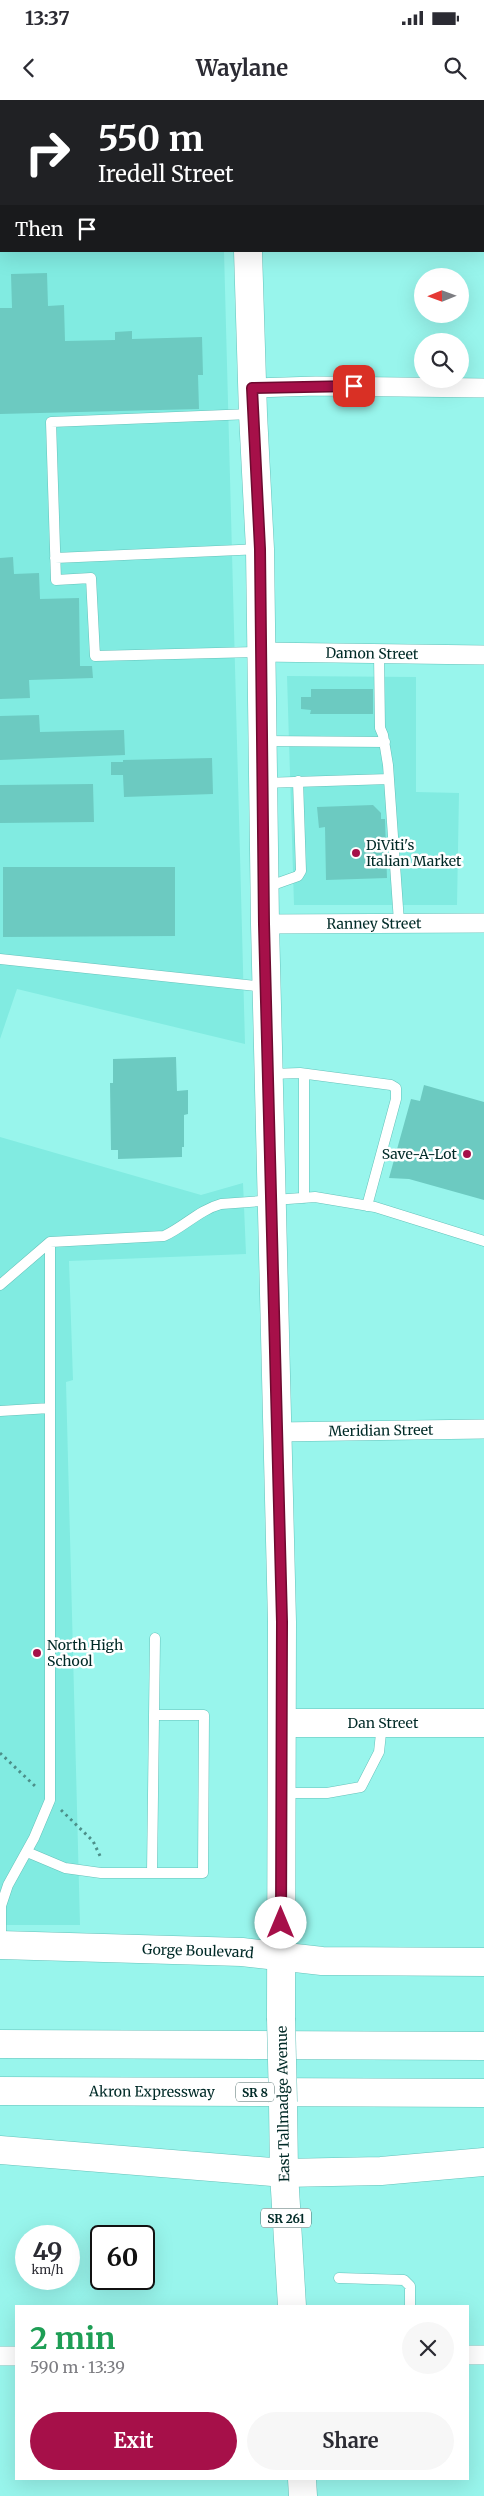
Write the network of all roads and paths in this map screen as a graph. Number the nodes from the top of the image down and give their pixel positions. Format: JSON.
{"nodes":[{"id":1,"x":248,"y":252,"type":"edge"},
{"id":2,"x":484,"y":388,"type":"edge"},
{"id":3,"x":252,"y":401,"type":"junction"},
{"id":4,"x":260,"y":549,"type":"junction"},
{"id":5,"x":55,"y":558,"type":"junction"},
{"id":6,"x":260,"y":652,"type":"junction"},
{"id":7,"x":379,"y":655,"type":"junction"},
{"id":8,"x":484,"y":655,"type":"edge"},
{"id":9,"x":262,"y":741,"type":"junction"},
{"id":10,"x":384,"y":742,"type":"junction"},
{"id":11,"x":389,"y":779,"type":"junction"},
{"id":12,"x":262,"y":782,"type":"junction"},
{"id":13,"x":298,"y":782,"type":"junction"},
{"id":14,"x":264,"y":888,"type":"junction"},
{"id":15,"x":398,"y":922,"type":"junction"},
{"id":16,"x":484,"y":923,"type":"edge"},
{"id":17,"x":264,"y":924,"type":"junction"},
{"id":18,"x":0,"y":959,"type":"edge"},
{"id":19,"x":266,"y":987,"type":"junction"},
{"id":20,"x":268,"y":1074,"type":"junction"},
{"id":21,"x":304,"y":1074,"type":"junction"},
{"id":22,"x":304,"y":1198,"type":"junction"},
{"id":23,"x":272,"y":1200,"type":"junction"},
{"id":24,"x":367,"y":1206,"type":"junction"},
{"id":25,"x":484,"y":1241,"type":"edge"},
{"id":26,"x":50,"y":1242,"type":"junction"},
{"id":27,"x":0,"y":1285,"type":"edge"},
{"id":28,"x":50,"y":1408,"type":"junction"},
{"id":29,"x":0,"y":1411,"type":"edge"},
{"id":30,"x":484,"y":1429,"type":"edge"},
{"id":31,"x":278,"y":1432,"type":"junction"},
{"id":32,"x":155,"y":1638,"type":"dead end"},
{"id":33,"x":154,"y":1715,"type":"junction"},
{"id":34,"x":282,"y":1723,"type":"junction"},
{"id":35,"x":382,"y":1723,"type":"junction"},
{"id":36,"x":484,"y":1723,"type":"edge"},
{"id":37,"x":282,"y":1793,"type":"junction"},
{"id":38,"x":27,"y":1852,"type":"junction"},
{"id":39,"x":152,"y":1873,"type":"junction"},
{"id":40,"x":0,"y":1878,"type":"edge"},
{"id":41,"x":12,"y":1878,"type":"junction"},
{"id":42,"x":0,"y":1945,"type":"edge"},
{"id":43,"x":280,"y":1957,"type":"junction"},
{"id":44,"x":484,"y":1962,"type":"edge"},
{"id":45,"x":0,"y":2044,"type":"edge"},
{"id":46,"x":484,"y":2046,"type":"edge"},
{"id":47,"x":0,"y":2091,"type":"edge"},
{"id":48,"x":484,"y":2094,"type":"edge"},
{"id":49,"x":0,"y":2150,"type":"edge"},
{"id":50,"x":484,"y":2162,"type":"edge"},
{"id":51,"x":284,"y":2173,"type":"junction"},
{"id":52,"x":339,"y":2278,"type":"dead end"},
{"id":53,"x":292,"y":2305,"type":"edge"},
{"id":54,"x":410,"y":2305,"type":"edge"},
{"id":55,"x":469,"y":2355,"type":"edge"},
{"id":56,"x":484,"y":2355,"type":"edge"},
{"id":57,"x":0,"y":2356,"type":"edge"},
{"id":58,"x":15,"y":2356,"type":"edge"},
{"id":59,"x":302,"y":2480,"type":"edge"},
{"id":60,"x":303,"y":2496,"type":"edge"}],
"edges":[{"from":1,"to":3,"type":"main road","name":"East Tallmadge Avenue","number":"SR 261"},
{"from":2,"to":3,"type":"street"},
{"from":3,"to":4,"type":"main road","name":"East Tallmadge Avenue","number":"SR 261"},
{"from":3,"to":5,"type":"lane"},
{"from":4,"to":5,"type":"lane"},
{"from":4,"to":6,"type":"main road","name":"East Tallmadge Avenue","number":"SR 261"},
{"from":5,"to":6,"type":"lane"},
{"from":6,"to":7,"type":"street","name":"Damon Street"},
{"from":6,"to":9,"type":"main road","name":"East Tallmadge Avenue","number":"SR 261"},
{"from":7,"to":8,"type":"street","name":"Damon Street"},
{"from":7,"to":10,"type":"lane"},
{"from":9,"to":10,"type":"lane"},
{"from":9,"to":12,"type":"main road","name":"East Tallmadge Avenue","number":"SR 261"},
{"from":10,"to":11,"type":"lane"},
{"from":11,"to":13,"type":"lane"},
{"from":11,"to":15,"type":"lane"},
{"from":12,"to":13,"type":"lane"},
{"from":12,"to":14,"type":"main road","name":"East Tallmadge Avenue","number":"SR 261"},
{"from":13,"to":14,"type":"lane"},
{"from":14,"to":17,"type":"main road","name":"East Tallmadge Avenue","number":"SR 261"},
{"from":15,"to":16,"type":"street","name":"Ranney Street"},
{"from":15,"to":17,"type":"street","name":"Ranney Street"},
{"from":17,"to":19,"type":"main road","name":"East Tallmadge Avenue","number":"SR 261"},
{"from":18,"to":19,"type":"lane"},
{"from":19,"to":20,"type":"main road","name":"East Tallmadge Avenue","number":"SR 261"},
{"from":20,"to":21,"type":"lane"},
{"from":20,"to":23,"type":"main road","name":"East Tallmadge Avenue","number":"SR 261"},
{"from":21,"to":22,"type":"lane"},
{"from":21,"to":24,"type":"lane"},
{"from":22,"to":23,"type":"lane"},
{"from":22,"to":24,"type":"lane"},
{"from":23,"to":26,"type":"lane"},
{"from":23,"to":31,"type":"main road","name":"East Tallmadge Avenue","number":"SR 261"},
{"from":24,"to":25,"type":"lane"},
{"from":26,"to":27,"type":"lane"},
{"from":26,"to":28,"type":"lane"},
{"from":28,"to":29,"type":"lane"},
{"from":28,"to":38,"type":"lane"},
{"from":30,"to":31,"type":"street","name":"Meridian Street"},
{"from":31,"to":34,"type":"main road","name":"East Tallmadge Avenue","number":"SR 261"},
{"from":32,"to":33,"type":"lane"},
{"from":33,"to":39,"type":"lane"},
{"from":33,"to":39,"type":"lane"},
{"from":34,"to":35,"type":"main road","name":"Dan Street"},
{"from":34,"to":37,"type":"main road","name":"East Tallmadge Avenue","number":"SR 261"},
{"from":35,"to":36,"type":"main road","name":"Dan Street"},
{"from":35,"to":37,"type":"lane"},
{"from":37,"to":43,"type":"main road","name":"East Tallmadge Avenue","number":"SR 261"},
{"from":38,"to":39,"type":"lane"},
{"from":38,"to":41,"type":"lane"},
{"from":40,"to":41,"type":"lane"},
{"from":41,"to":42,"type":"lane"},
{"from":42,"to":43,"type":"main road","name":"Gorge Boulevard"},
{"from":43,"to":44,"type":"main road","name":"Gorge Boulevard"},
{"from":43,"to":51,"type":"main road","name":"East Tallmadge Avenue","number":"SR 261","bridge":true},
{"from":45,"to":46,"type":"main road"},
{"from":47,"to":48,"type":"main road","name":"Akron Expressway","number":"SR 8"},
{"from":49,"to":51,"type":"main road"},
{"from":50,"to":51,"type":"main road"},
{"from":51,"to":53,"type":"main road","name":"East Tallmadge Avenue","number":"SR 261"},
{"from":52,"to":54,"type":"lane"},
{"from":55,"to":56,"type":"street"},
{"from":57,"to":58,"type":"street"},
{"from":59,"to":60,"type":"main road"}]}
